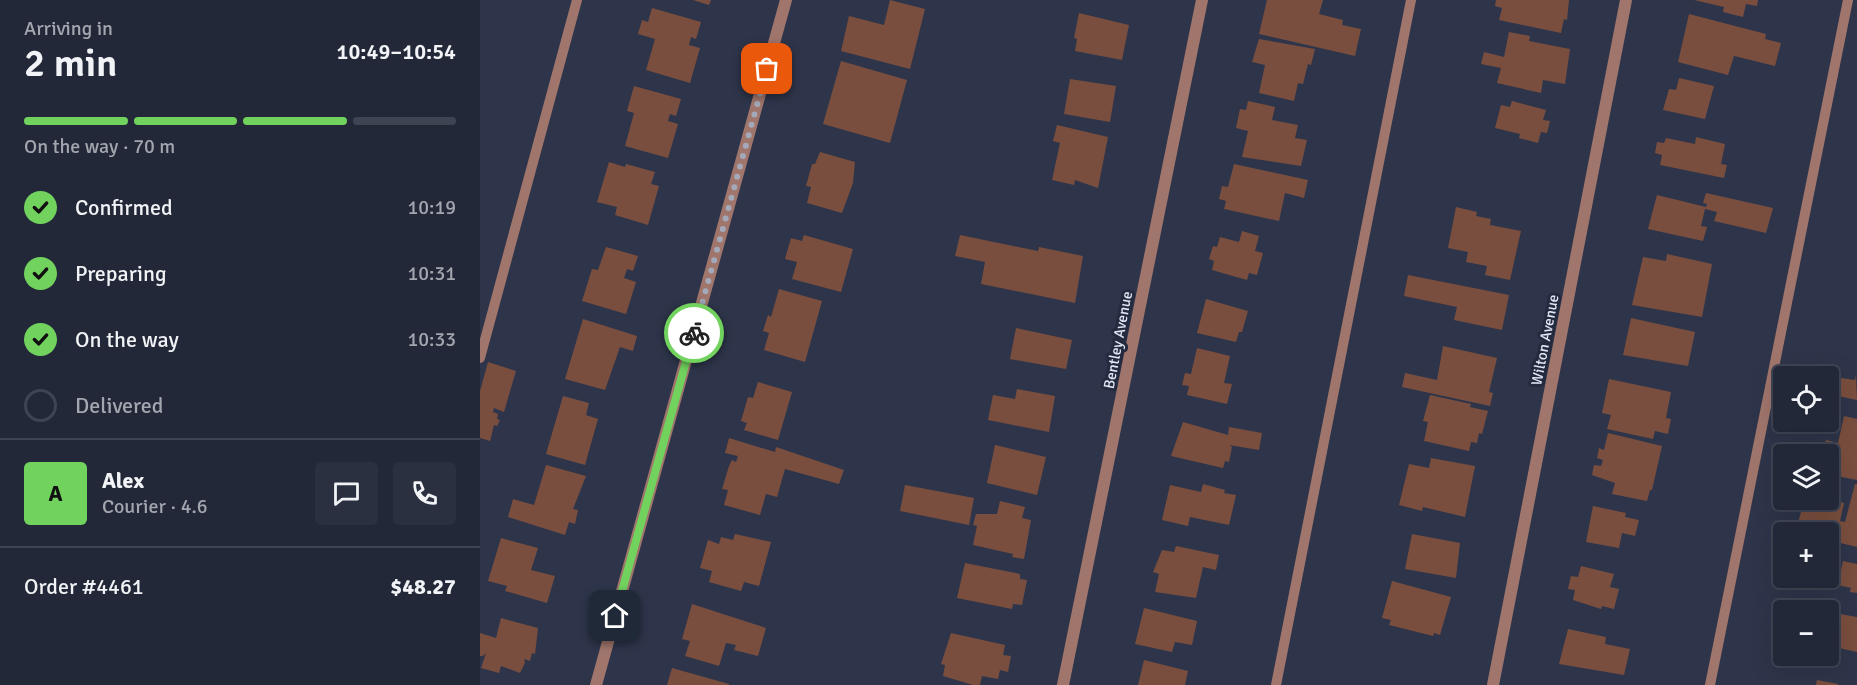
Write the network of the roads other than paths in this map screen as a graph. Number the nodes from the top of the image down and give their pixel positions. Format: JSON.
{"nodes":[{"id":1,"x":577,"y":0,"type":"edge"},
{"id":2,"x":786,"y":0,"type":"edge"},
{"id":3,"x":1202,"y":0,"type":"edge"},
{"id":4,"x":1411,"y":0,"type":"edge"},
{"id":5,"x":1626,"y":0,"type":"edge"},
{"id":6,"x":1848,"y":0,"type":"edge"},
{"id":7,"x":480,"y":358,"type":"edge"},
{"id":8,"x":596,"y":685,"type":"edge"},
{"id":9,"x":1063,"y":685,"type":"edge"},
{"id":10,"x":1276,"y":685,"type":"edge"},
{"id":11,"x":1493,"y":685,"type":"edge"},
{"id":12,"x":1710,"y":685,"type":"edge"}],
"edges":[{"from":1,"to":7,"type":"lane"},
{"from":2,"to":8,"type":"street"},
{"from":3,"to":9,"type":"street","name":"Bentley Avenue"},
{"from":4,"to":10,"type":"lane"},
{"from":5,"to":11,"type":"street","name":"Wilton Avenue"},
{"from":6,"to":12,"type":"lane"}]}
